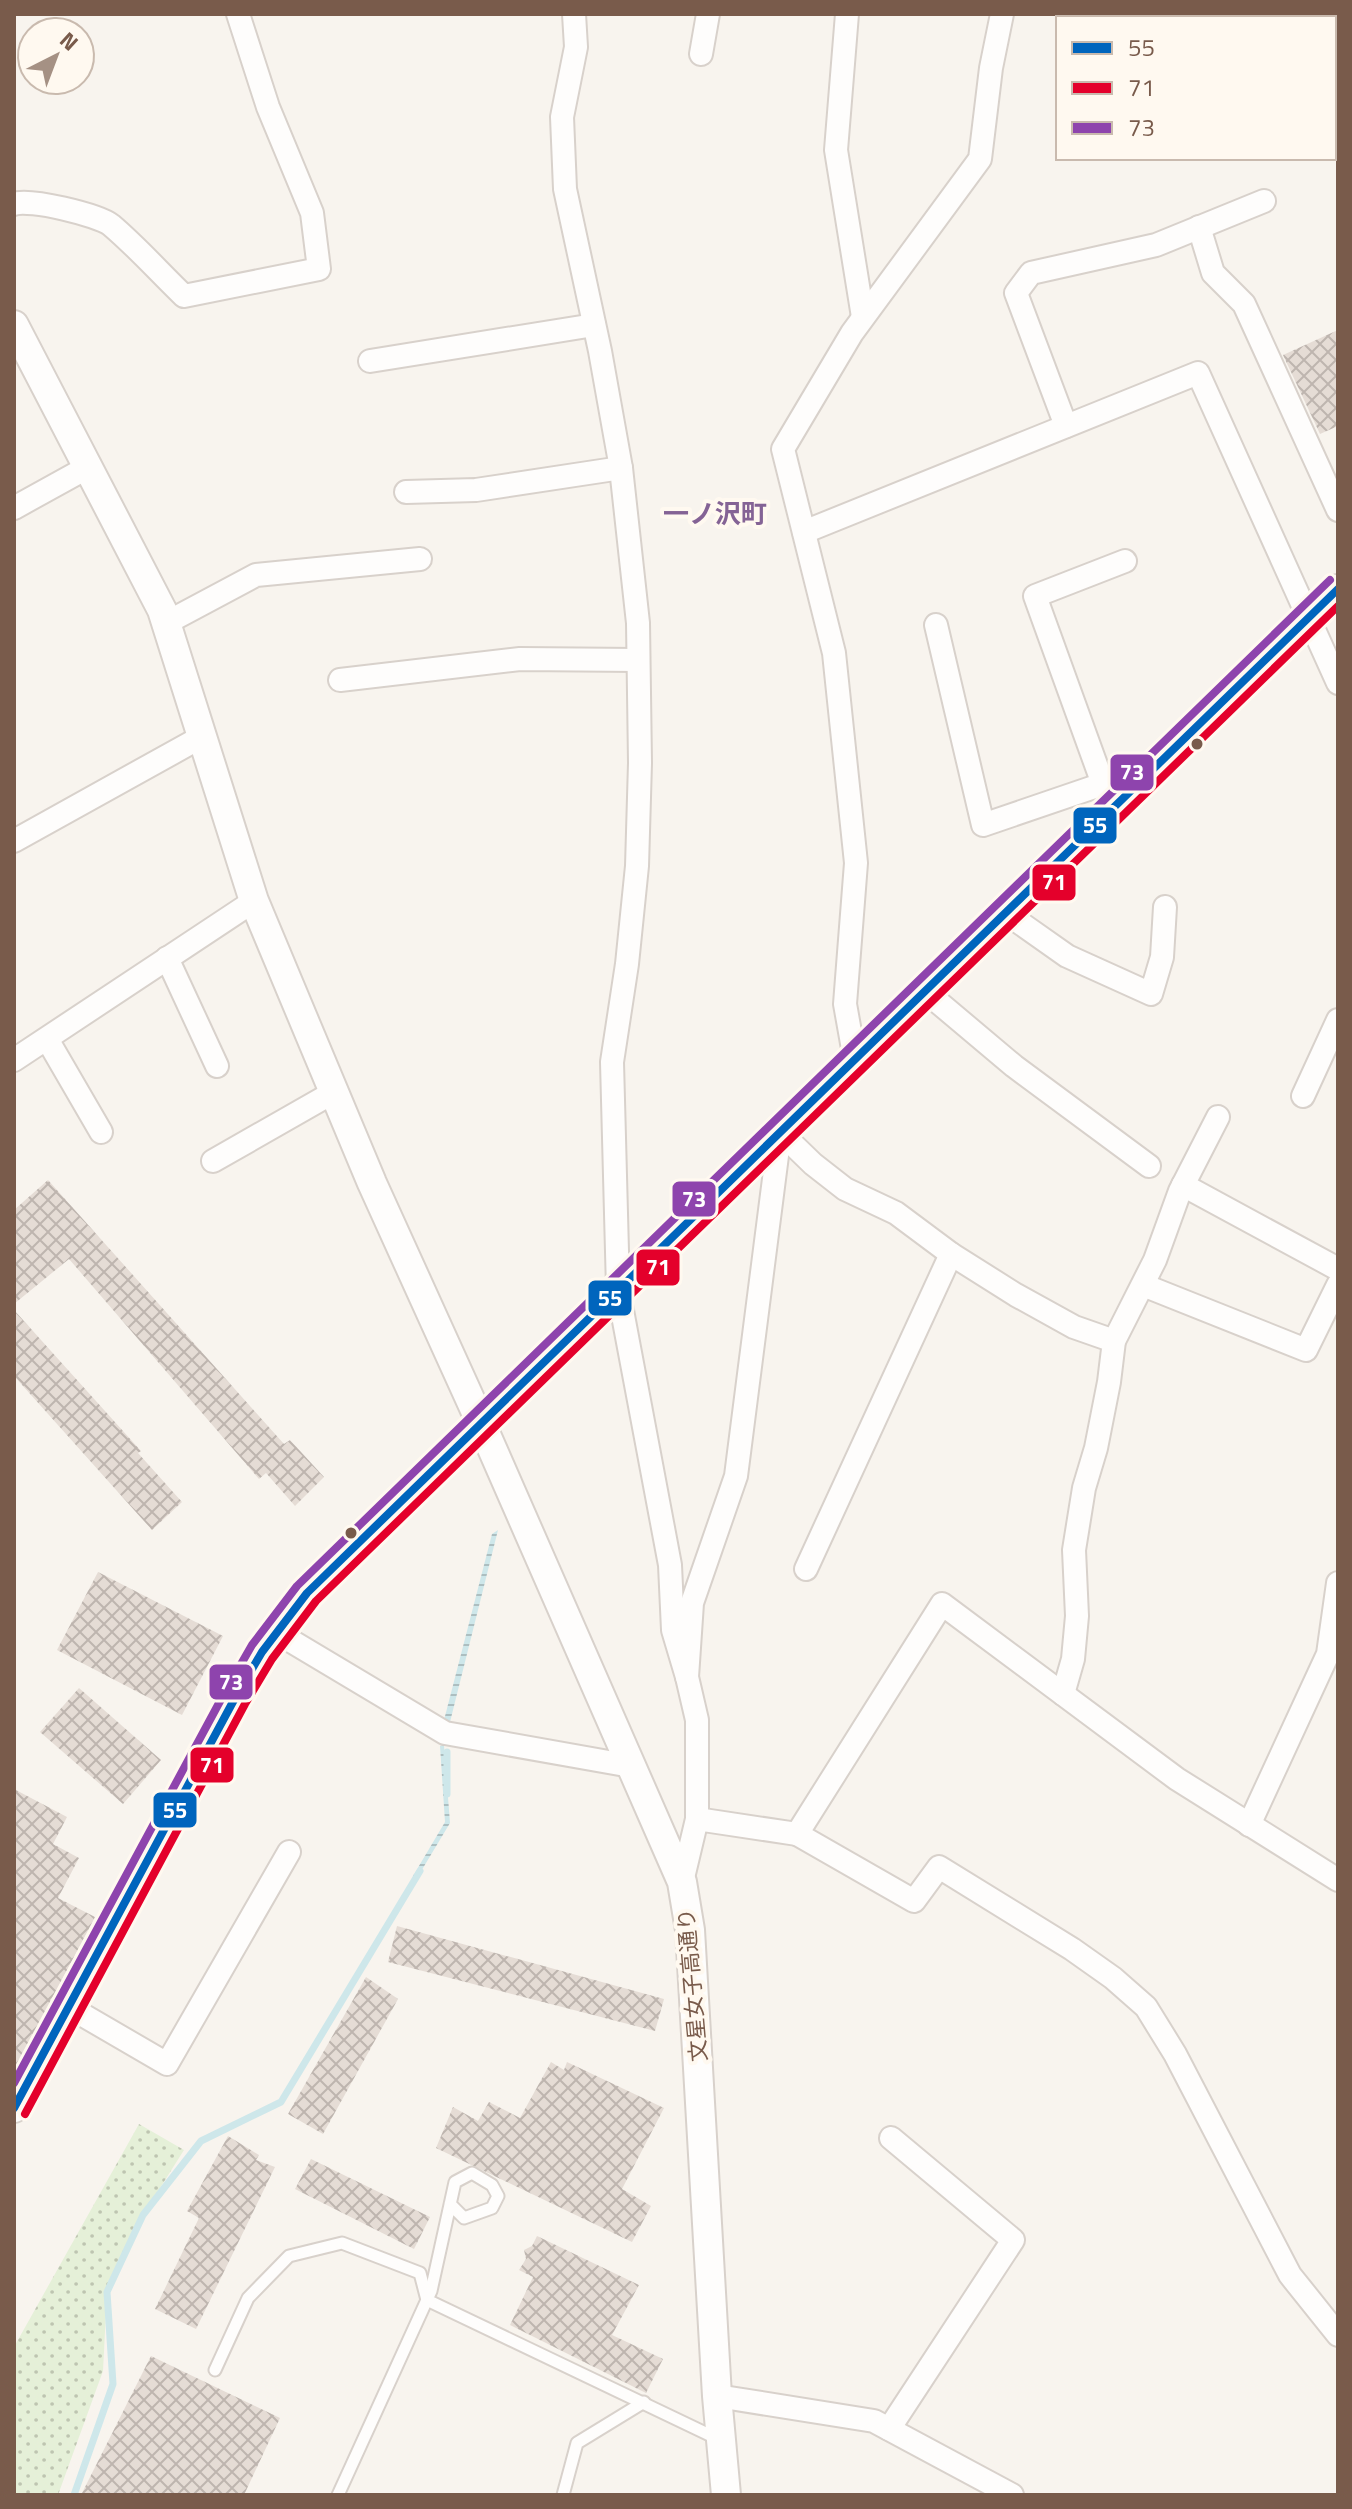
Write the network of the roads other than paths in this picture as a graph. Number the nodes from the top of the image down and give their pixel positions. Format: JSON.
{"nodes":[{"id":1,"x":238,"y":14,"type":"edge"},
{"id":2,"x":574,"y":14,"type":"edge"},
{"id":3,"x":708,"y":14,"type":"edge"},
{"id":4,"x":847,"y":14,"type":"edge"},
{"id":5,"x":995,"y":15,"type":"edge"},
{"id":6,"x":701,"y":54,"type":"dead end"},
{"id":7,"x":1264,"y":201,"type":"dead end"},
{"id":8,"x":14,"y":204,"type":"edge"},
{"id":9,"x":1199,"y":227,"type":"junction"},
{"id":10,"x":863,"y":317,"type":"junction"},
{"id":11,"x":14,"y":325,"type":"edge"},
{"id":12,"x":594,"y":325,"type":"junction"},
{"id":13,"x":370,"y":361,"type":"dead end"},
{"id":14,"x":1066,"y":426,"type":"junction"},
{"id":15,"x":90,"y":466,"type":"junction"},
{"id":16,"x":621,"y":468,"type":"junction"},
{"id":17,"x":406,"y":492,"type":"dead end"},
{"id":18,"x":14,"y":508,"type":"edge"},
{"id":19,"x":1338,"y":510,"type":"edge"},
{"id":20,"x":804,"y":532,"type":"junction"},
{"id":21,"x":420,"y":559,"type":"dead end"},
{"id":22,"x":1125,"y":561,"type":"dead end"},
{"id":23,"x":1338,"y":589,"type":"edge"},
{"id":24,"x":1308,"y":619,"type":"junction"},
{"id":25,"x":166,"y":623,"type":"junction"},
{"id":26,"x":936,"y":625,"type":"dead end"},
{"id":27,"x":638,"y":660,"type":"junction"},
{"id":28,"x":340,"y":680,"type":"dead end"},
{"id":29,"x":1338,"y":683,"type":"edge"},
{"id":30,"x":203,"y":736,"type":"junction"},
{"id":31,"x":1113,"y":792,"type":"junction"},
{"id":32,"x":14,"y":841,"type":"edge"},
{"id":33,"x":254,"y":901,"type":"junction"},
{"id":34,"x":1165,"y":907,"type":"dead end"},
{"id":35,"x":1006,"y":913,"type":"junction"},
{"id":36,"x":167,"y":958,"type":"junction"},
{"id":37,"x":926,"y":992,"type":"junction"},
{"id":38,"x":1338,"y":1020,"type":"edge"},
{"id":39,"x":47,"y":1039,"type":"junction"},
{"id":40,"x":14,"y":1060,"type":"edge"},
{"id":41,"x":855,"y":1060,"type":"junction"},
{"id":42,"x":217,"y":1066,"type":"dead end"},
{"id":43,"x":334,"y":1092,"type":"junction"},
{"id":44,"x":1303,"y":1096,"type":"dead end"},
{"id":45,"x":1218,"y":1117,"type":"dead end"},
{"id":46,"x":101,"y":1132,"type":"dead end"},
{"id":47,"x":780,"y":1132,"type":"junction"},
{"id":48,"x":213,"y":1161,"type":"dead end"},
{"id":49,"x":1149,"y":1166,"type":"dead end"},
{"id":50,"x":1183,"y":1185,"type":"junction"},
{"id":51,"x":951,"y":1254,"type":"junction"},
{"id":52,"x":1338,"y":1269,"type":"edge"},
{"id":53,"x":1143,"y":1285,"type":"junction"},
{"id":54,"x":1338,"y":1285,"type":"edge"},
{"id":55,"x":618,"y":1289,"type":"junction"},
{"id":56,"x":1114,"y":1341,"type":"junction"},
{"id":57,"x":480,"y":1421,"type":"junction"},
{"id":58,"x":806,"y":1569,"type":"dead end"},
{"id":59,"x":1337,"y":1593,"type":"edge"},
{"id":60,"x":276,"y":1632,"type":"junction"},
{"id":61,"x":687,"y":1677,"type":"junction"},
{"id":62,"x":1063,"y":1694,"type":"junction"},
{"id":63,"x":631,"y":1766,"type":"junction"},
{"id":64,"x":697,"y":1819,"type":"junction"},
{"id":65,"x":1249,"y":1825,"type":"junction"},
{"id":66,"x":797,"y":1834,"type":"junction"},
{"id":67,"x":289,"y":1852,"type":"dead end"},
{"id":68,"x":1338,"y":1880,"type":"edge"},
{"id":69,"x":682,"y":1882,"type":"junction"},
{"id":70,"x":69,"y":2007,"type":"junction"},
{"id":71,"x":14,"y":2108,"type":"edge"},
{"id":72,"x":891,"y":2138,"type":"dead end"},
{"id":73,"x":450,"y":2204,"type":"junction"},
{"id":74,"x":427,"y":2300,"type":"junction"},
{"id":75,"x":1338,"y":2335,"type":"edge"},
{"id":76,"x":215,"y":2370,"type":"dead end"},
{"id":77,"x":717,"y":2396,"type":"junction"},
{"id":78,"x":644,"y":2402,"type":"junction"},
{"id":79,"x":889,"y":2429,"type":"junction"},
{"id":80,"x":722,"y":2441,"type":"junction"},
{"id":81,"x":338,"y":2495,"type":"edge"},
{"id":82,"x":563,"y":2495,"type":"edge"},
{"id":83,"x":726,"y":2495,"type":"edge"},
{"id":84,"x":1012,"y":2495,"type":"edge"}],
"edges":[{"from":1,"to":8,"type":"street"},
{"from":2,"to":12,"type":"street"},
{"from":3,"to":6,"type":"street"},
{"from":4,"to":10,"type":"street"},
{"from":5,"to":10,"type":"street"},
{"from":7,"to":9,"type":"street"},
{"from":9,"to":14,"type":"street"},
{"from":9,"to":19,"type":"street"},
{"from":10,"to":20,"type":"street"},
{"from":11,"to":15,"type":"street","name":"文星女子高通り"},
{"from":12,"to":13,"type":"street"},
{"from":12,"to":16,"type":"street"},
{"from":14,"to":20,"type":"street"},
{"from":14,"to":24,"type":"street"},
{"from":15,"to":18,"type":"street"},
{"from":15,"to":25,"type":"street","name":"文星女子高通り"},
{"from":16,"to":17,"type":"street"},
{"from":16,"to":27,"type":"street"},
{"from":20,"to":41,"type":"street"},
{"from":21,"to":25,"type":"street"},
{"from":22,"to":31,"type":"street"},
{"from":23,"to":24,"type":"street"},
{"from":24,"to":29,"type":"street"},
{"from":24,"to":31,"type":"street"},
{"from":25,"to":30,"type":"street","name":"文星女子高通り"},
{"from":26,"to":31,"type":"street"},
{"from":27,"to":28,"type":"street"},
{"from":27,"to":55,"type":"street"},
{"from":30,"to":32,"type":"street"},
{"from":30,"to":33,"type":"street","name":"文星女子高通り"},
{"from":31,"to":35,"type":"street"},
{"from":33,"to":36,"type":"street"},
{"from":33,"to":43,"type":"street","name":"文星女子高通り"},
{"from":34,"to":35,"type":"street"},
{"from":35,"to":37,"type":"street"},
{"from":36,"to":39,"type":"street"},
{"from":36,"to":42,"type":"street"},
{"from":37,"to":41,"type":"street"},
{"from":37,"to":49,"type":"street"},
{"from":38,"to":44,"type":"street"},
{"from":39,"to":40,"type":"street"},
{"from":39,"to":46,"type":"street"},
{"from":41,"to":47,"type":"street"},
{"from":43,"to":48,"type":"street"},
{"from":43,"to":57,"type":"street","name":"文星女子高通り"},
{"from":45,"to":50,"type":"street"},
{"from":47,"to":51,"type":"street"},
{"from":47,"to":55,"type":"street"},
{"from":47,"to":61,"type":"street"},
{"from":50,"to":52,"type":"street"},
{"from":50,"to":53,"type":"street"},
{"from":51,"to":56,"type":"street"},
{"from":51,"to":58,"type":"street"},
{"from":53,"to":54,"type":"street"},
{"from":53,"to":56,"type":"street"},
{"from":55,"to":57,"type":"street"},
{"from":55,"to":61,"type":"street"},
{"from":56,"to":62,"type":"street"},
{"from":57,"to":60,"type":"street"},
{"from":57,"to":63,"type":"street","name":"文星女子高通り"},
{"from":59,"to":65,"type":"street"},
{"from":60,"to":63,"type":"street"},
{"from":60,"to":70,"type":"street"},
{"from":61,"to":64,"type":"street"},
{"from":62,"to":65,"type":"street"},
{"from":62,"to":66,"type":"street"},
{"from":63,"to":69,"type":"street","name":"文星女子高通り"},
{"from":64,"to":66,"type":"street"},
{"from":64,"to":69,"type":"street"},
{"from":65,"to":68,"type":"street"},
{"from":66,"to":75,"type":"street"},
{"from":67,"to":70,"type":"street"},
{"from":69,"to":77,"type":"street","name":"文星女子高通り"},
{"from":70,"to":71,"type":"street"},
{"from":72,"to":79,"type":"street"},
{"from":73,"to":73,"type":"lane"},
{"from":73,"to":74,"type":"lane"},
{"from":74,"to":76,"type":"lane"},
{"from":74,"to":78,"type":"lane"},
{"from":74,"to":81,"type":"lane"},
{"from":77,"to":79,"type":"street"},
{"from":77,"to":80,"type":"street","name":"文星女子高通り"},
{"from":78,"to":80,"type":"lane"},
{"from":78,"to":82,"type":"lane"},
{"from":79,"to":84,"type":"street"},
{"from":80,"to":83,"type":"street","name":"文星女子高通り"}]}
